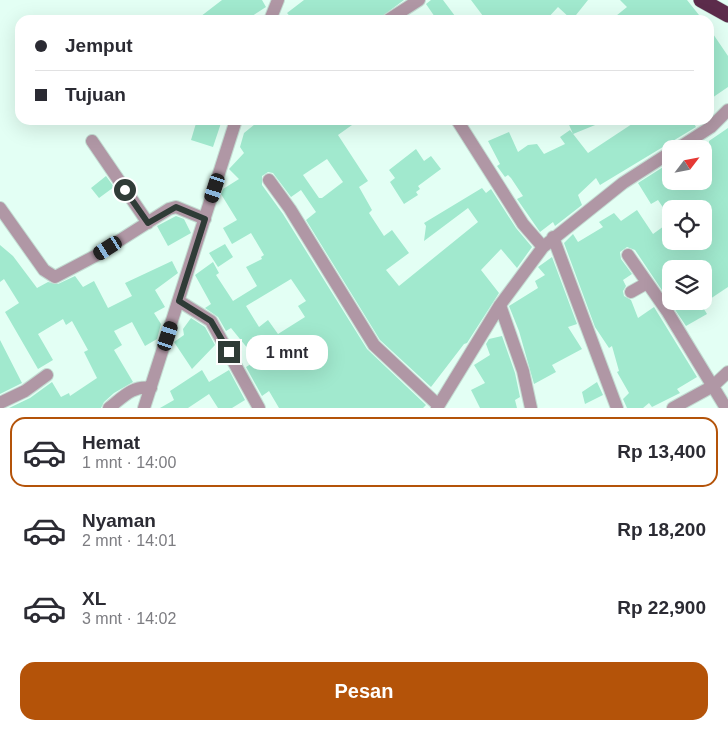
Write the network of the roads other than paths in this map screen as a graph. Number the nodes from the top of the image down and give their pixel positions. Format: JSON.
{"nodes":[{"id":1,"x":278,"y":0,"type":"edge"},
{"id":2,"x":419,"y":0,"type":"edge"},
{"id":3,"x":700,"y":0,"type":"edge"},
{"id":4,"x":272,"y":15,"type":"edge"},
{"id":5,"x":399,"y":15,"type":"edge"},
{"id":6,"x":728,"y":15,"type":"edge"},
{"id":7,"x":728,"y":110,"type":"edge"},
{"id":8,"x":714,"y":123,"type":"edge"},
{"id":9,"x":234,"y":125,"type":"edge"},
{"id":10,"x":460,"y":125,"type":"edge"},
{"id":11,"x":712,"y":125,"type":"edge"},
{"id":12,"x":690,"y":140,"type":"edge"},
{"id":13,"x":92,"y":141,"type":"dead end"},
{"id":14,"x":662,"y":158,"type":"edge"},
{"id":15,"x":268,"y":180,"type":"dead end"},
{"id":16,"x":0,"y":208,"type":"edge"},
{"id":17,"x":201,"y":217,"type":"junction"},
{"id":18,"x":148,"y":223,"type":"junction"},
{"id":19,"x":554,"y":237,"type":"junction"},
{"id":20,"x":544,"y":247,"type":"junction"},
{"id":21,"x":628,"y":255,"type":"dead end"},
{"id":22,"x":647,"y":283,"type":"junction"},
{"id":23,"x":631,"y":292,"type":"dead end"},
{"id":24,"x":179,"y":301,"type":"junction"},
{"id":25,"x":500,"y":305,"type":"junction"},
{"id":26,"x":728,"y":372,"type":"edge"},
{"id":27,"x":46,"y":375,"type":"dead end"},
{"id":28,"x":713,"y":386,"type":"junction"},
{"id":29,"x":146,"y":387,"type":"junction"},
{"id":30,"x":0,"y":403,"type":"edge"},
{"id":31,"x":438,"y":406,"type":"edge"},
{"id":32,"x":109,"y":408,"type":"edge"},
{"id":33,"x":144,"y":408,"type":"edge"},
{"id":34,"x":258,"y":408,"type":"edge"},
{"id":35,"x":531,"y":408,"type":"edge"},
{"id":36,"x":617,"y":408,"type":"edge"},
{"id":37,"x":673,"y":408,"type":"edge"},
{"id":38,"x":726,"y":408,"type":"edge"}],
"edges":[{"from":1,"to":4,"type":"street"},
{"from":2,"to":5,"type":"street"},
{"from":3,"to":6,"type":"highway"},
{"from":7,"to":8,"type":"street"},
{"from":9,"to":17,"type":"street"},
{"from":10,"to":20,"type":"street"},
{"from":11,"to":12,"type":"street"},
{"from":13,"to":18,"type":"street"},
{"from":14,"to":19,"type":"street"},
{"from":15,"to":31,"type":"street"},
{"from":16,"to":18,"type":"street"},
{"from":17,"to":18,"type":"street"},
{"from":17,"to":24,"type":"street"},
{"from":19,"to":20,"type":"street"},
{"from":19,"to":36,"type":"street"},
{"from":20,"to":25,"type":"street"},
{"from":21,"to":22,"type":"street"},
{"from":22,"to":23,"type":"street"},
{"from":22,"to":28,"type":"street"},
{"from":24,"to":29,"type":"street"},
{"from":24,"to":34,"type":"street"},
{"from":25,"to":31,"type":"street"},
{"from":25,"to":35,"type":"street"},
{"from":26,"to":28,"type":"street"},
{"from":27,"to":30,"type":"street"},
{"from":28,"to":37,"type":"street"},
{"from":28,"to":38,"type":"street"},
{"from":29,"to":32,"type":"street"},
{"from":29,"to":33,"type":"street"}]}
